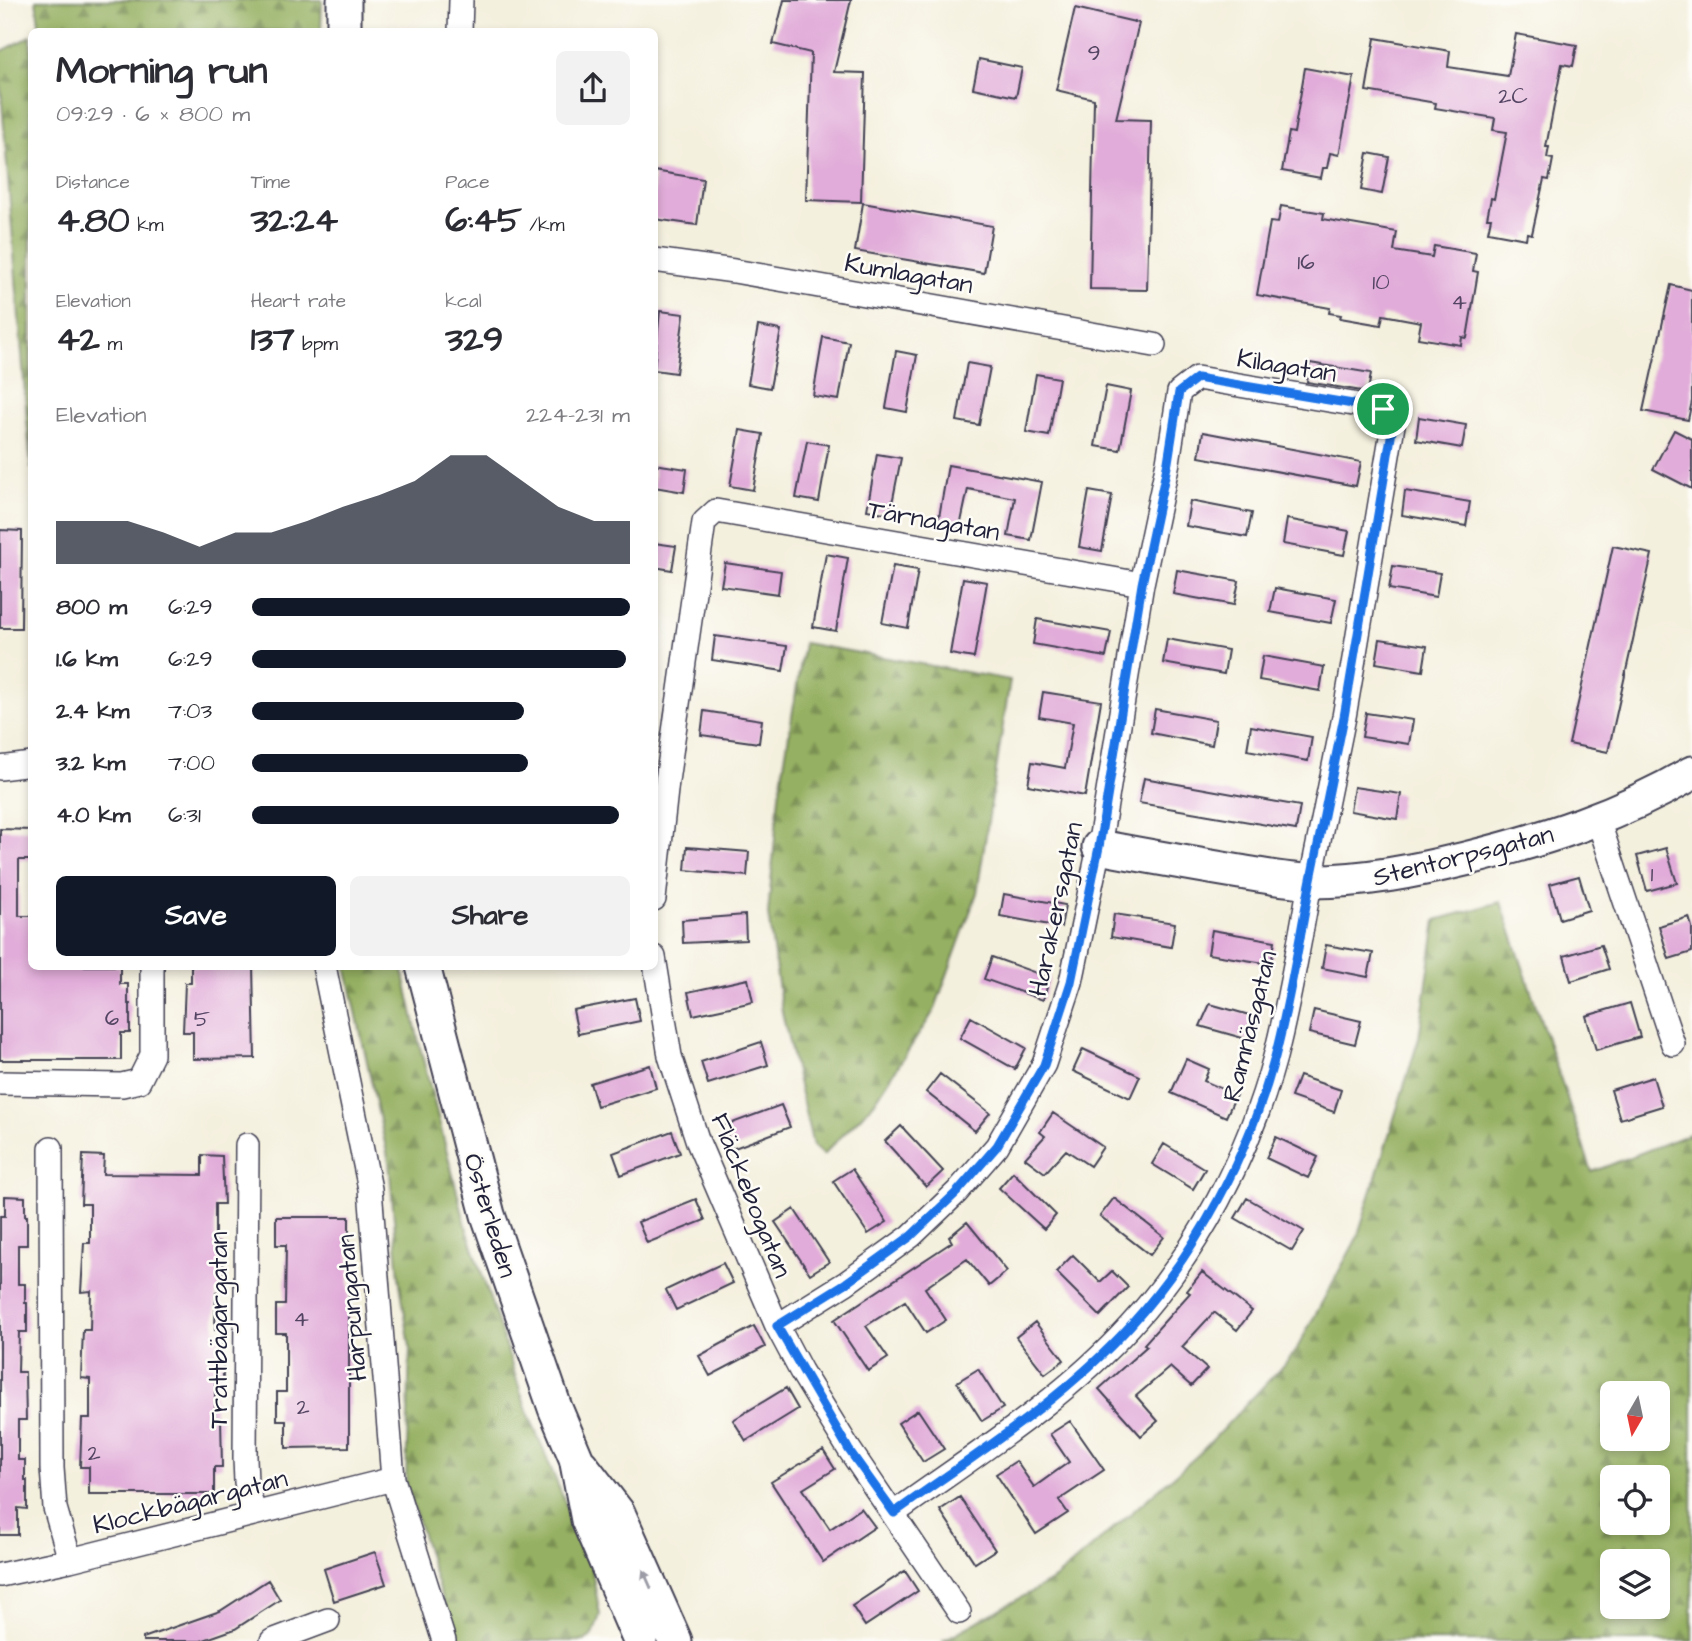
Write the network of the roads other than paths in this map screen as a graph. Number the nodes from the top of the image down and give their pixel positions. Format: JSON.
{"nodes":[{"id":1,"x":344,"y":0,"type":"edge"},
{"id":2,"x":461,"y":0,"type":"edge"},
{"id":3,"x":344,"y":28,"type":"edge"},
{"id":4,"x":460,"y":28,"type":"edge"},
{"id":5,"x":658,"y":261,"type":"edge"},
{"id":6,"x":1154,"y":345,"type":"dead end"},
{"id":7,"x":1181,"y":391,"type":"joint"},
{"id":8,"x":1386,"y":414,"type":"joint"},
{"id":9,"x":1142,"y":584,"type":"junction"},
{"id":10,"x":28,"y":764,"type":"edge"},
{"id":11,"x":0,"y":768,"type":"edge"},
{"id":12,"x":1692,"y":773,"type":"edge"},
{"id":13,"x":661,"y":781,"type":"edge"},
{"id":14,"x":1598,"y":820,"type":"junction"},
{"id":15,"x":658,"y":832,"type":"edge"},
{"id":16,"x":1099,"y":847,"type":"junction"},
{"id":17,"x":1310,"y":881,"type":"junction"},
{"id":18,"x":152,"y":970,"type":"edge"},
{"id":19,"x":325,"y":970,"type":"edge"},
{"id":20,"x":425,"y":970,"type":"edge"},
{"id":21,"x":656,"y":970,"type":"edge"},
{"id":22,"x":1673,"y":1045,"type":"dead end"},
{"id":23,"x":0,"y":1083,"type":"edge"},
{"id":24,"x":247,"y":1145,"type":"dead end"},
{"id":25,"x":51,"y":1148,"type":"dead end"},
{"id":26,"x":777,"y":1326,"type":"junction"},
{"id":27,"x":576,"y":1458,"type":"junction"},
{"id":28,"x":393,"y":1479,"type":"junction"},
{"id":29,"x":894,"y":1513,"type":"junction"},
{"id":30,"x":254,"y":1514,"type":"junction"},
{"id":31,"x":70,"y":1560,"type":"junction"},
{"id":32,"x":0,"y":1575,"type":"edge"},
{"id":33,"x":959,"y":1612,"type":"dead end"},
{"id":34,"x":328,"y":1620,"type":"dead end"},
{"id":35,"x":670,"y":1640,"type":"edge"},
{"id":36,"x":272,"y":1641,"type":"edge"},
{"id":37,"x":444,"y":1641,"type":"edge"},
{"id":38,"x":640,"y":1641,"type":"edge"}],
"edges":[{"from":1,"to":3,"type":"main road"},
{"from":2,"to":4,"type":"street"},
{"from":5,"to":6,"type":"street","name":"Kumlagatan"},
{"from":7,"to":8,"type":"street","name":"Kilagatan"},
{"from":7,"to":9,"type":"street","name":"Harakersgatan"},
{"from":8,"to":17,"type":"street","name":"Ramnäsgatan"},
{"from":9,"to":13,"type":"street","name":"Tärnagatan"},
{"from":9,"to":16,"type":"street","name":"Harakersgatan"},
{"from":10,"to":11,"type":"street"},
{"from":12,"to":14,"type":"main road","name":"Stentorpsgatan"},
{"from":13,"to":15,"type":"street"},
{"from":14,"to":17,"type":"main road","name":"Stentorpsgatan"},
{"from":14,"to":22,"type":"street"},
{"from":16,"to":17,"type":"main road","name":"Stentorpsgatan"},
{"from":16,"to":26,"type":"street","name":"Harakersgatan"},
{"from":17,"to":29,"type":"street","name":"Ramnäsgatan"},
{"from":18,"to":23,"type":"street"},
{"from":19,"to":28,"type":"street","name":"Harpungatan"},
{"from":20,"to":27,"type":"main road","name":"Österleden"},
{"from":21,"to":26,"type":"street","name":"Fläckebogatan"},
{"from":24,"to":30,"type":"street","name":"Trattbägargatan"},
{"from":25,"to":31,"type":"street"},
{"from":26,"to":29,"type":"street","name":"Fläckebogatan"},
{"from":35,"to":27,"type":"main road","name":"Österleden","one_way":true},
{"from":27,"to":38,"type":"main road","name":"Österleden"},
{"from":28,"to":30,"type":"street","name":"Klockbägargatan"},
{"from":28,"to":37,"type":"street","name":"Harpungatan"},
{"from":29,"to":33,"type":"street","name":"Fläckebogatan"},
{"from":30,"to":31,"type":"street","name":"Klockbägargatan"},
{"from":31,"to":32,"type":"street","name":"Klockbägargatan"},
{"from":34,"to":36,"type":"street"}]}
